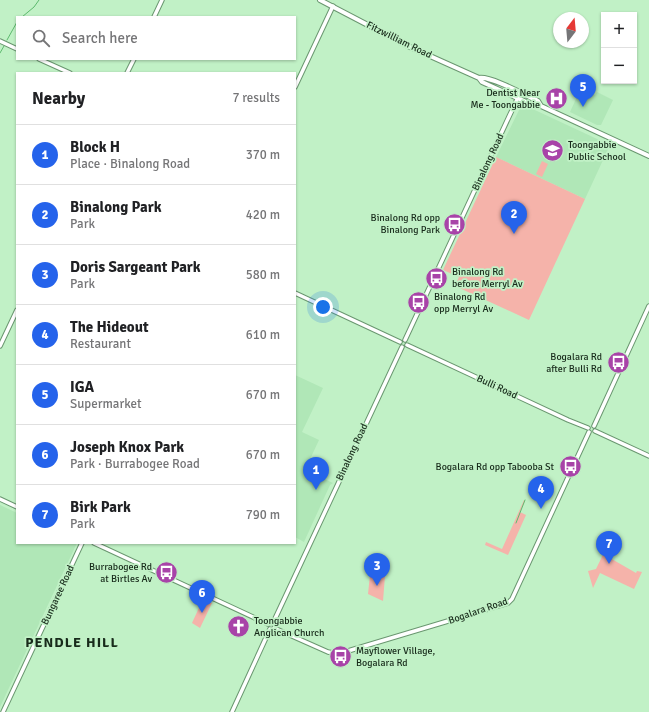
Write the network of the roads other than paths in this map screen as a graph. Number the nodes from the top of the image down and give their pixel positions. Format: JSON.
{"nodes":[{"id":1,"x":162,"y":0,"type":"edge"},
{"id":2,"x":320,"y":0,"type":"edge"},
{"id":3,"x":333,"y":6,"type":"junction"},
{"id":4,"x":154,"y":16,"type":"edge"},
{"id":5,"x":0,"y":41,"type":"edge"},
{"id":6,"x":16,"y":49,"type":"edge"},
{"id":7,"x":41,"y":60,"type":"edge"},
{"id":8,"x":134,"y":60,"type":"edge"},
{"id":9,"x":68,"y":72,"type":"edge"},
{"id":10,"x":128,"y":72,"type":"edge"},
{"id":11,"x":479,"y":78,"type":"junction"},
{"id":12,"x":296,"y":85,"type":"edge"},
{"id":13,"x":520,"y":93,"type":"junction"},
{"id":14,"x":518,"y":98,"type":"junction"},
{"id":15,"x":541,"y":106,"type":"junction"},
{"id":16,"x":649,"y":156,"type":"edge"},
{"id":17,"x":296,"y":293,"type":"edge"},
{"id":18,"x":649,"y":306,"type":"edge"},
{"id":19,"x":16,"y":312,"type":"edge"},
{"id":20,"x":405,"y":340,"type":"junction"},
{"id":21,"x":400,"y":342,"type":"junction"},
{"id":22,"x":407,"y":345,"type":"junction"},
{"id":23,"x":0,"y":346,"type":"edge"},
{"id":24,"x":402,"y":347,"type":"junction"},
{"id":25,"x":594,"y":426,"type":"junction"},
{"id":26,"x":589,"y":430,"type":"junction"},
{"id":27,"x":595,"y":431,"type":"junction"},
{"id":28,"x":649,"y":456,"type":"edge"},
{"id":29,"x":0,"y":499,"type":"edge"},
{"id":30,"x":16,"y":507,"type":"edge"},
{"id":31,"x":82,"y":544,"type":"edge"},
{"id":32,"x":96,"y":544,"type":"edge"},
{"id":33,"x":273,"y":623,"type":"junction"},
{"id":34,"x":268,"y":624,"type":"junction"},
{"id":35,"x":274,"y":628,"type":"junction"},
{"id":36,"x":270,"y":629,"type":"junction"},
{"id":37,"x":3,"y":712,"type":"edge"},
{"id":38,"x":232,"y":712,"type":"edge"}],
"edges":[{"from":1,"to":4,"type":"street"},
{"from":2,"to":3,"type":"main road","name":"Fitzwilliam Road"},
{"from":3,"to":11,"type":"main road","name":"Fitzwilliam Road"},
{"from":3,"to":12,"type":"street"},
{"from":5,"to":6,"type":"street"},
{"from":7,"to":9,"type":"street"},
{"from":8,"to":10,"type":"street"},
{"from":11,"to":13,"type":"main road","name":"Fitzwilliam Road"},
{"from":11,"to":14,"type":"main road","name":"Fitzwilliam Road"},
{"from":13,"to":14,"type":"street","name":"Binalong Road"},
{"from":13,"to":15,"type":"main road","name":"Fitzwilliam Road"},
{"from":14,"to":15,"type":"main road","name":"Fitzwilliam Road"},
{"from":14,"to":20,"type":"street","name":"Binalong Road"},
{"from":15,"to":16,"type":"main road","name":"Fitzwilliam Road"},
{"from":17,"to":21,"type":"street"},
{"from":18,"to":25,"type":"street"},
{"from":19,"to":23,"type":"street"},
{"from":20,"to":21,"type":"street"},
{"from":20,"to":22,"type":"street"},
{"from":21,"to":24,"type":"street"},
{"from":22,"to":24,"type":"street"},
{"from":22,"to":26,"type":"street","name":"Bulli Road"},
{"from":24,"to":33,"type":"street","name":"Binalong Road"},
{"from":25,"to":26,"type":"street"},
{"from":25,"to":27,"type":"street"},
{"from":26,"to":27,"type":"street"},
{"from":26,"to":35,"type":"street","name":"Bogalara Road"},
{"from":27,"to":28,"type":"street"},
{"from":29,"to":30,"type":"street"},
{"from":31,"to":37,"type":"street","name":"Bungaree Road"},
{"from":32,"to":34,"type":"street"},
{"from":33,"to":34,"type":"street"},
{"from":33,"to":35,"type":"street"},
{"from":34,"to":36,"type":"street"},
{"from":35,"to":36,"type":"street"},
{"from":36,"to":38,"type":"street"}]}
